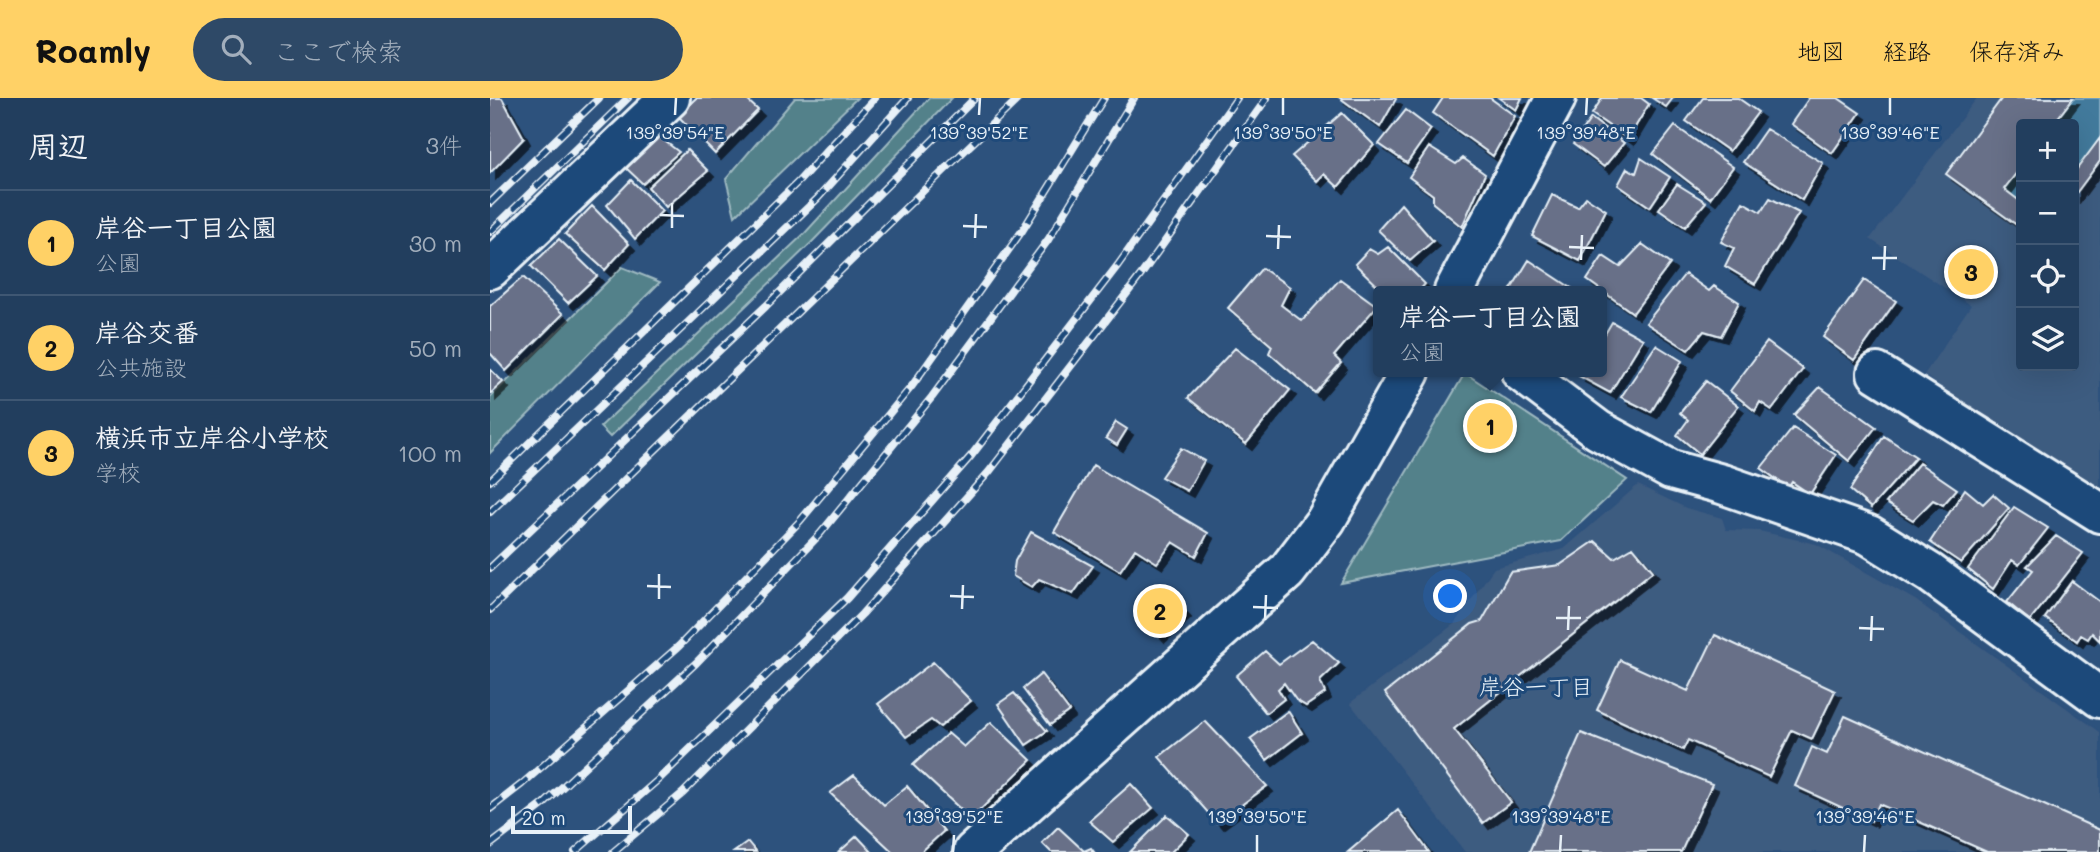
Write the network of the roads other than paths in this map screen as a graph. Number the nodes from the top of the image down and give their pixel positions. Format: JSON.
{"nodes":[{"id":1,"x":670,"y":98,"type":"edge"},
{"id":2,"x":1556,"y":98,"type":"edge"},
{"id":3,"x":490,"y":270,"type":"edge"},
{"id":4,"x":1457,"y":286,"type":"edge"},
{"id":5,"x":1877,"y":373,"type":"dead end"},
{"id":6,"x":1407,"y":377,"type":"edge"},
{"id":7,"x":1528,"y":377,"type":"edge"},
{"id":8,"x":2100,"y":513,"type":"edge"},
{"id":9,"x":2100,"y":698,"type":"edge"},
{"id":10,"x":973,"y":852,"type":"edge"}],
"edges":[{"from":1,"to":3,"type":"street"},
{"from":2,"to":4,"type":"street"},
{"from":5,"to":8,"type":"street"},
{"from":6,"to":10,"type":"street"},
{"from":7,"to":9,"type":"street"}]}
